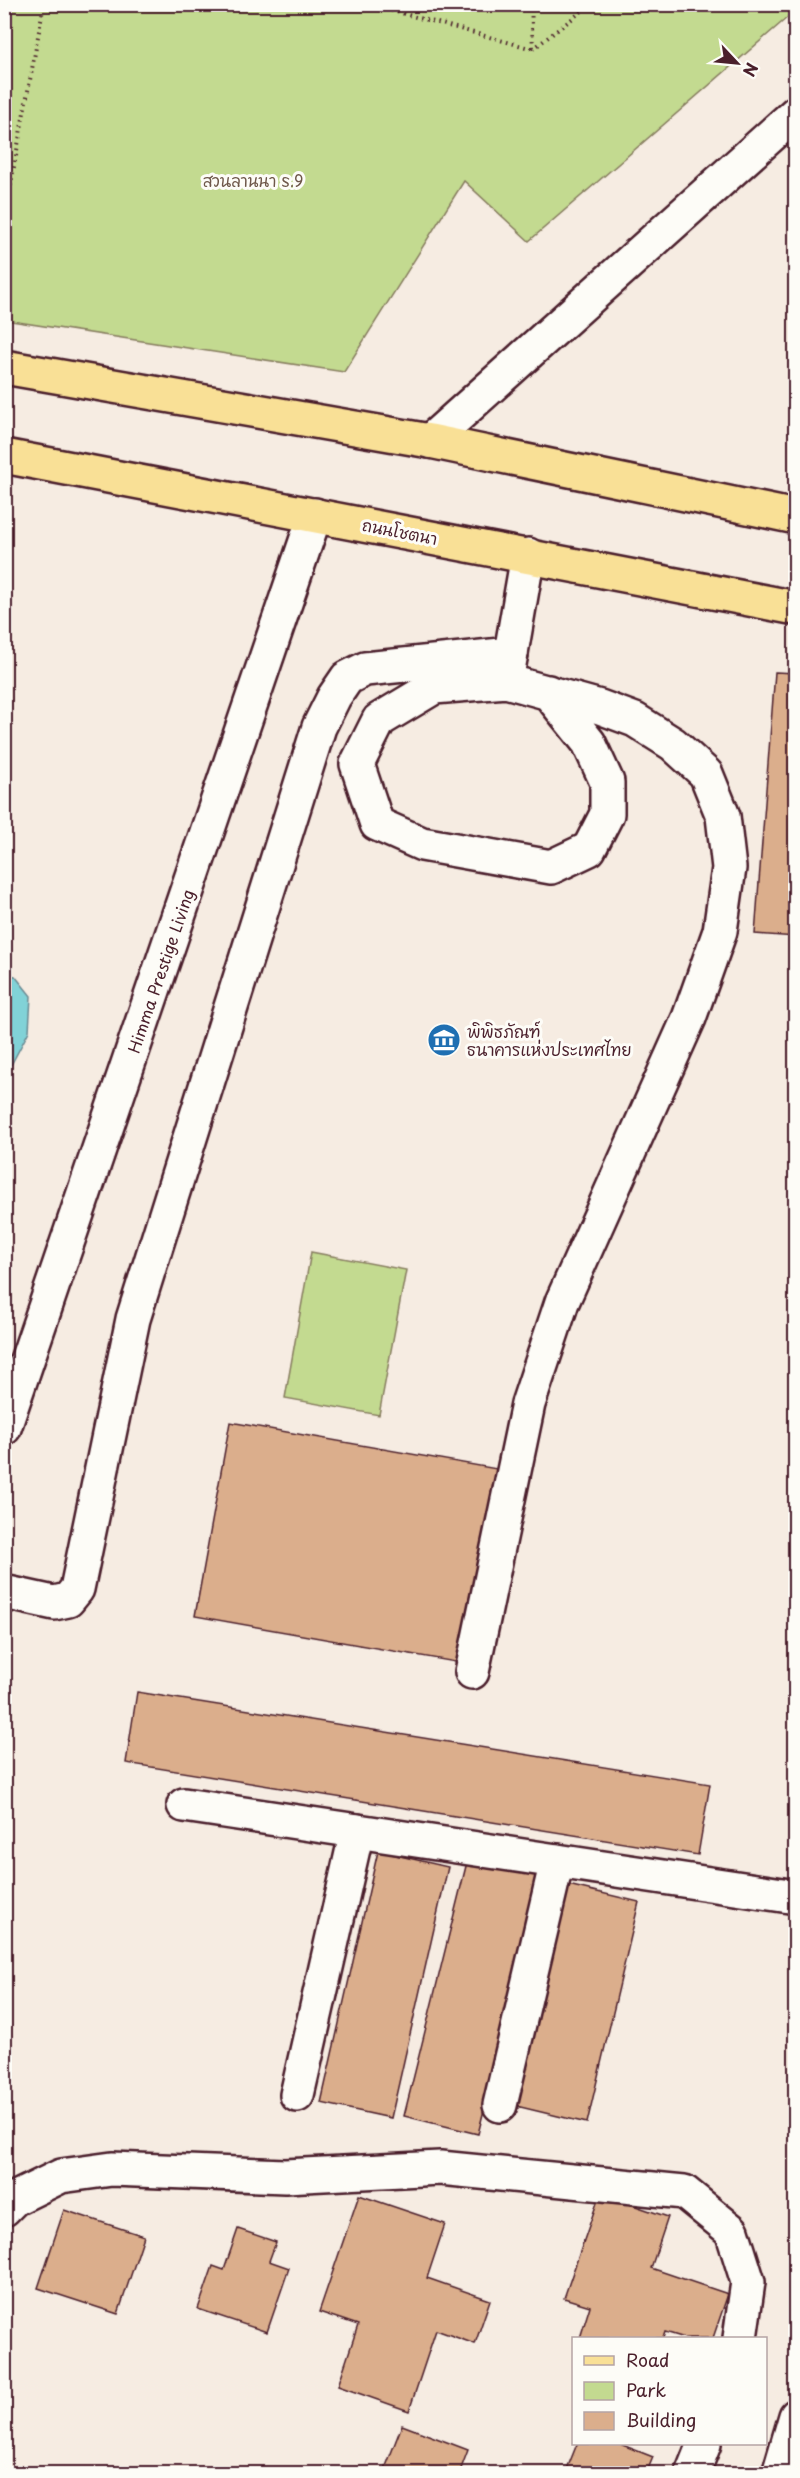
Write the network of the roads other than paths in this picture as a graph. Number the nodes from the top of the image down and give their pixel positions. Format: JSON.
{"nodes":[{"id":1,"x":795,"y":113,"type":"edge"},
{"id":2,"x":4,"y":367,"type":"edge"},
{"id":3,"x":430,"y":441,"type":"junction"},
{"id":4,"x":4,"y":456,"type":"edge"},
{"id":5,"x":315,"y":515,"type":"junction"},
{"id":6,"x":795,"y":517,"type":"edge"},
{"id":7,"x":528,"y":555,"type":"junction"},
{"id":8,"x":795,"y":608,"type":"edge"},
{"id":9,"x":508,"y":668,"type":"junction"},
{"id":10,"x":548,"y":692,"type":"junction"},
{"id":11,"x":4,"y":1428,"type":"edge"},
{"id":12,"x":4,"y":1592,"type":"edge"},
{"id":13,"x":472,"y":1672,"type":"dead end"},
{"id":14,"x":184,"y":1805,"type":"dead end"},
{"id":15,"x":357,"y":1831,"type":"junction"},
{"id":16,"x":557,"y":1861,"type":"junction"},
{"id":17,"x":795,"y":1897,"type":"edge"},
{"id":18,"x":297,"y":2095,"type":"dead end"},
{"id":19,"x":500,"y":2104,"type":"dead end"},
{"id":20,"x":4,"y":2209,"type":"edge"},
{"id":21,"x":740,"y":2337,"type":"edge"},
{"id":22,"x":795,"y":2416,"type":"edge"},
{"id":23,"x":704,"y":2445,"type":"edge"},
{"id":24,"x":692,"y":2474,"type":"edge"},
{"id":25,"x":780,"y":2474,"type":"edge"}],
"edges":[{"from":1,"to":3,"type":"street"},
{"from":2,"to":3,"type":"main road"},
{"from":3,"to":6,"type":"main road"},
{"from":4,"to":5,"type":"main road","name":"ถนนโชตนา"},
{"from":5,"to":7,"type":"main road","name":"ถนนโชตนา"},
{"from":5,"to":11,"type":"street","name":"Himma Prestige Living"},
{"from":7,"to":8,"type":"main road","name":"ถนนโชตนา"},
{"from":7,"to":9,"type":"street"},
{"from":9,"to":10,"type":"street"},
{"from":9,"to":10,"type":"street"},
{"from":9,"to":12,"type":"street"},
{"from":10,"to":13,"type":"street"},
{"from":14,"to":15,"type":"street"},
{"from":15,"to":16,"type":"street"},
{"from":15,"to":18,"type":"street"},
{"from":16,"to":17,"type":"street"},
{"from":16,"to":19,"type":"street"},
{"from":20,"to":21,"type":"street"},
{"from":22,"to":25,"type":"street"},
{"from":23,"to":24,"type":"street"}]}
